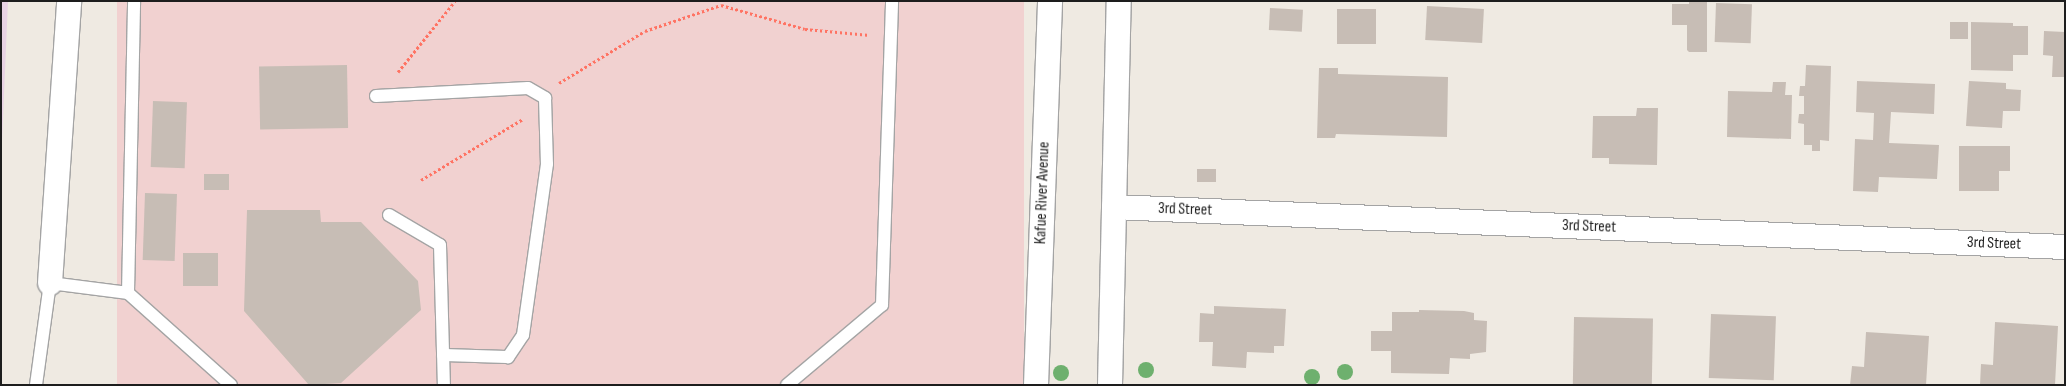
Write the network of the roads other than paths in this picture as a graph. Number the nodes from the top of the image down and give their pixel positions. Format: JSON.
{"nodes":[{"id":1,"x":70,"y":1,"type":"edge"},
{"id":2,"x":134,"y":1,"type":"edge"},
{"id":3,"x":892,"y":1,"type":"edge"},
{"id":4,"x":1050,"y":1,"type":"edge"},
{"id":5,"x":1119,"y":1,"type":"edge"},
{"id":6,"x":376,"y":96,"type":"road end"},
{"id":7,"x":1114,"y":207,"type":"junction"},
{"id":8,"x":389,"y":215,"type":"dead end"},
{"id":9,"x":2065,"y":247,"type":"edge"},
{"id":10,"x":50,"y":283,"type":"junction"},
{"id":11,"x":128,"y":293,"type":"junction"},
{"id":12,"x":443,"y":355,"type":"junction"},
{"id":13,"x":36,"y":385,"type":"edge"},
{"id":14,"x":231,"y":385,"type":"edge"},
{"id":15,"x":444,"y":385,"type":"edge"},
{"id":16,"x":787,"y":385,"type":"edge"},
{"id":17,"x":1036,"y":385,"type":"edge"},
{"id":18,"x":1110,"y":385,"type":"edge"}],
"edges":[{"from":1,"to":10,"type":"street"},
{"from":2,"to":11,"type":"lane"},
{"from":3,"to":16,"type":"lane"},
{"from":4,"to":17,"type":"street","name":"Kafue River Avenue"},
{"from":5,"to":7,"type":"street"},
{"from":6,"to":12,"type":"lane"},
{"from":7,"to":9,"type":"street","name":"3rd Street"},
{"from":7,"to":18,"type":"street"},
{"from":8,"to":12,"type":"lane"},
{"from":10,"to":11,"type":"lane"},
{"from":10,"to":13,"type":"lane"},
{"from":11,"to":14,"type":"lane"},
{"from":12,"to":15,"type":"lane"}]}
